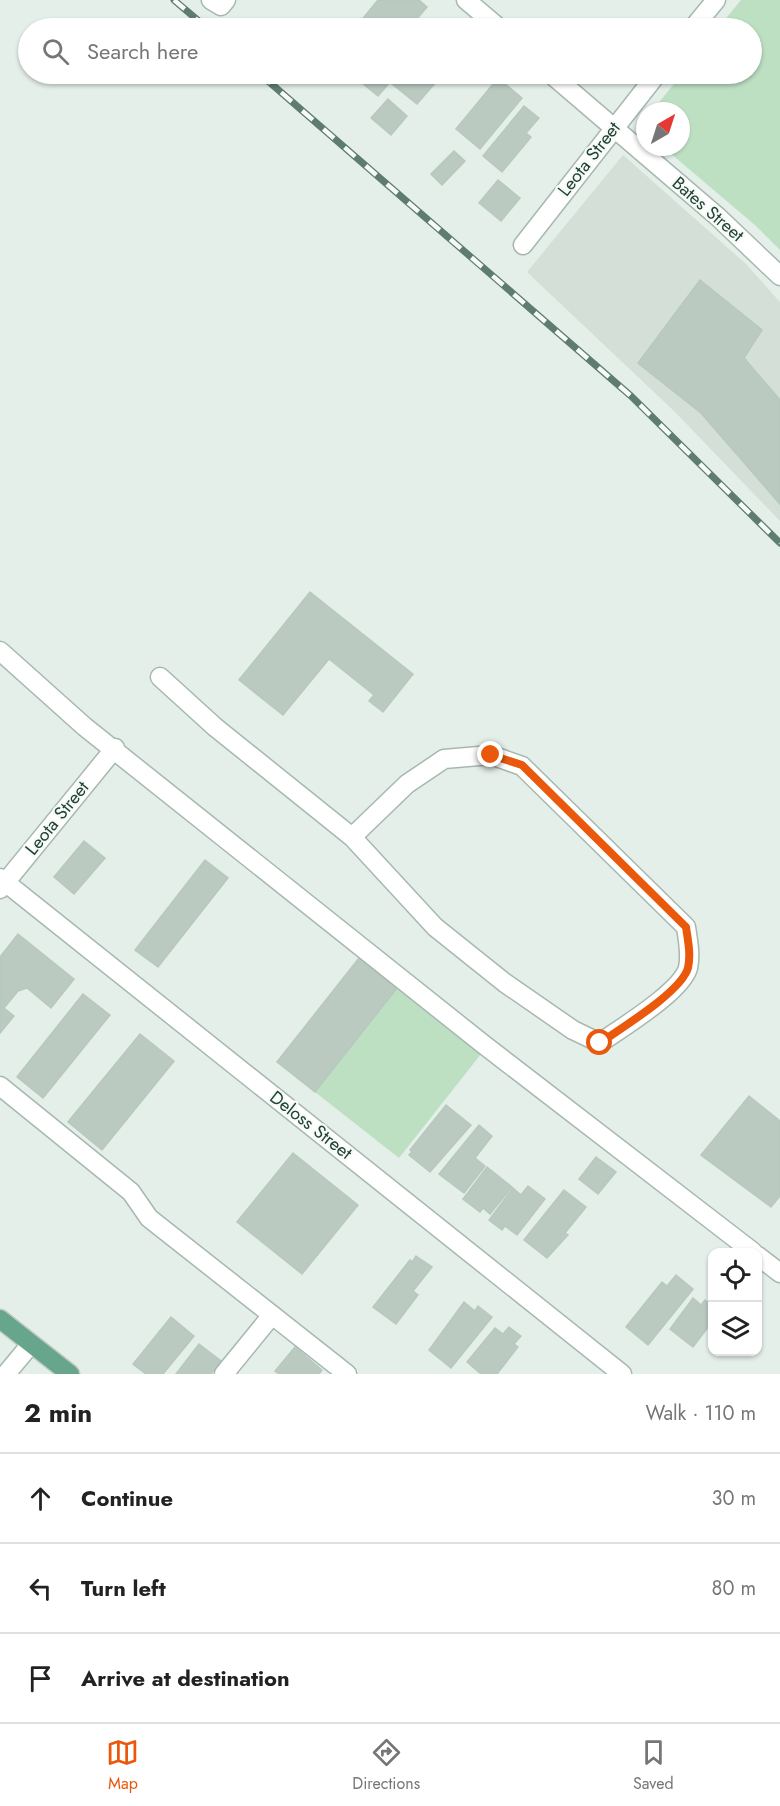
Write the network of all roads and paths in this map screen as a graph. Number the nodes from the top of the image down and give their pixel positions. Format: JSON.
{"nodes":[{"id":1,"x":466,"y":0,"type":"edge"},
{"id":2,"x":716,"y":0,"type":"edge"},
{"id":3,"x":487,"y":18,"type":"edge"},
{"id":4,"x":701,"y":18,"type":"edge"},
{"id":5,"x":562,"y":84,"type":"edge"},
{"id":6,"x":649,"y":84,"type":"edge"},
{"id":7,"x":613,"y":128,"type":"junction"},
{"id":8,"x":523,"y":245,"type":"dead end"},
{"id":9,"x":777,"y":264,"type":"edge"},
{"id":10,"x":0,"y":651,"type":"edge"},
{"id":11,"x":160,"y":677,"type":"dead end"},
{"id":12,"x":115,"y":748,"type":"junction"},
{"id":13,"x":352,"y":837,"type":"junction"},
{"id":14,"x":2,"y":883,"type":"edge"},
{"id":15,"x":0,"y":1086,"type":"edge"},
{"id":16,"x":748,"y":1248,"type":"edge"},
{"id":17,"x":762,"y":1259,"type":"edge"},
{"id":18,"x":780,"y":1273,"type":"edge"},
{"id":19,"x":272,"y":1315,"type":"junction"},
{"id":20,"x":0,"y":1319,"type":"edge"},
{"id":21,"x":31,"y":1344,"type":"junction"},
{"id":22,"x":6,"y":1374,"type":"edge"},
{"id":23,"x":70,"y":1374,"type":"edge"},
{"id":24,"x":225,"y":1374,"type":"edge"},
{"id":25,"x":347,"y":1374,"type":"edge"},
{"id":26,"x":622,"y":1374,"type":"edge"}],
"edges":[{"from":1,"to":3,"type":"street"},
{"from":2,"to":4,"type":"street"},
{"from":5,"to":7,"type":"street","name":"Bates Street"},
{"from":6,"to":7,"type":"street","name":"Leota Street"},
{"from":7,"to":8,"type":"street","name":"Leota Street"},
{"from":7,"to":9,"type":"street","name":"Bates Street"},
{"from":10,"to":12,"type":"street"},
{"from":11,"to":13,"type":"street"},
{"from":12,"to":14,"type":"street","name":"Leota Street"},
{"from":12,"to":16,"type":"street"},
{"from":13,"to":13,"type":"street"},
{"from":14,"to":26,"type":"street","name":"Deloss Street"},
{"from":15,"to":19,"type":"street"},
{"from":17,"to":18,"type":"street"},
{"from":19,"to":24,"type":"street"},
{"from":19,"to":25,"type":"street"},
{"from":20,"to":21,"type":"main road"},
{"from":21,"to":22,"type":"street"},
{"from":21,"to":23,"type":"main road"}]}
